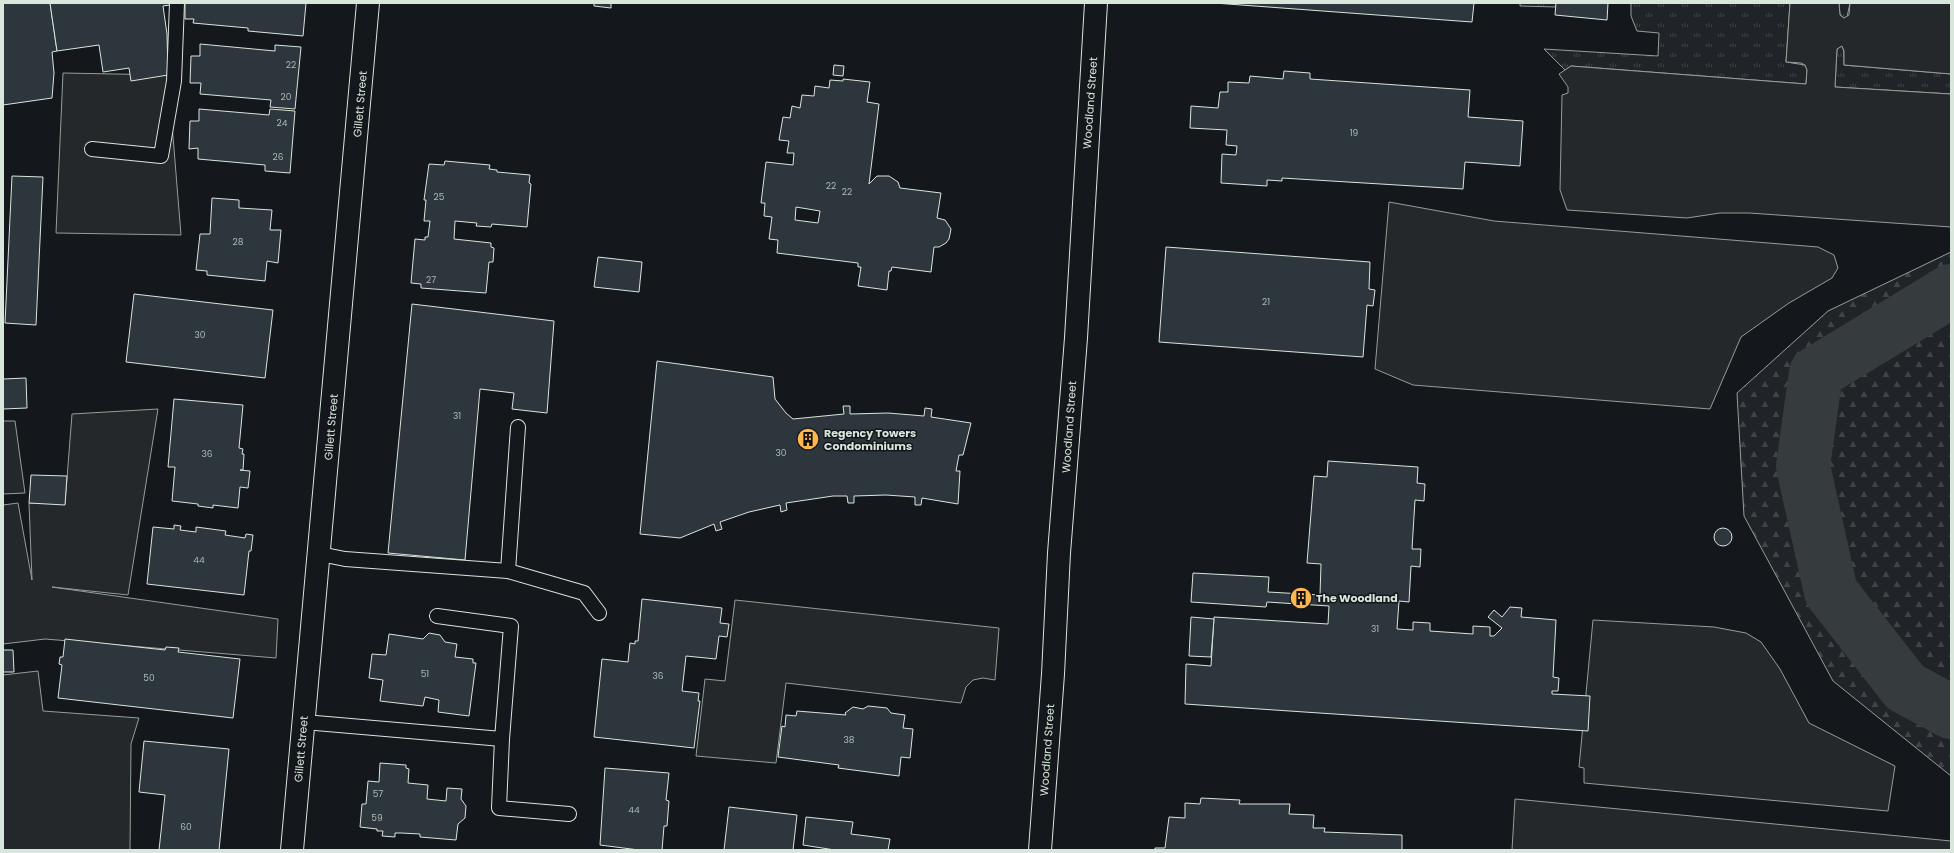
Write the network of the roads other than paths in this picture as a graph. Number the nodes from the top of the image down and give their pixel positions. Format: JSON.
{"nodes":[{"id":1,"x":177,"y":3,"type":"edge"},
{"id":2,"x":368,"y":3,"type":"edge"},
{"id":3,"x":1096,"y":3,"type":"edge"},
{"id":4,"x":92,"y":149,"type":"dead end"},
{"id":5,"x":518,"y":427,"type":"dead end"},
{"id":6,"x":320,"y":554,"type":"junction"},
{"id":7,"x":508,"y":571,"type":"junction"},
{"id":8,"x":599,"y":613,"type":"dead end"},
{"id":9,"x":437,"y":616,"type":"dead end"},
{"id":10,"x":304,"y":722,"type":"junction"},
{"id":11,"x":502,"y":739,"type":"junction"},
{"id":12,"x":569,"y":814,"type":"dead end"},
{"id":13,"x":292,"y":850,"type":"edge"},
{"id":14,"x":1040,"y":850,"type":"edge"}],
"edges":[{"from":1,"to":4,"type":"lane"},
{"from":2,"to":6,"type":"street","name":"Gillett Street"},
{"from":3,"to":14,"type":"street","name":"Woodland Street"},
{"from":5,"to":7,"type":"lane"},
{"from":6,"to":7,"type":"lane"},
{"from":6,"to":10,"type":"street","name":"Gillett Street"},
{"from":7,"to":8,"type":"lane"},
{"from":9,"to":11,"type":"lane"},
{"from":10,"to":11,"type":"lane"},
{"from":10,"to":13,"type":"street","name":"Gillett Street"},
{"from":11,"to":12,"type":"lane"}]}
